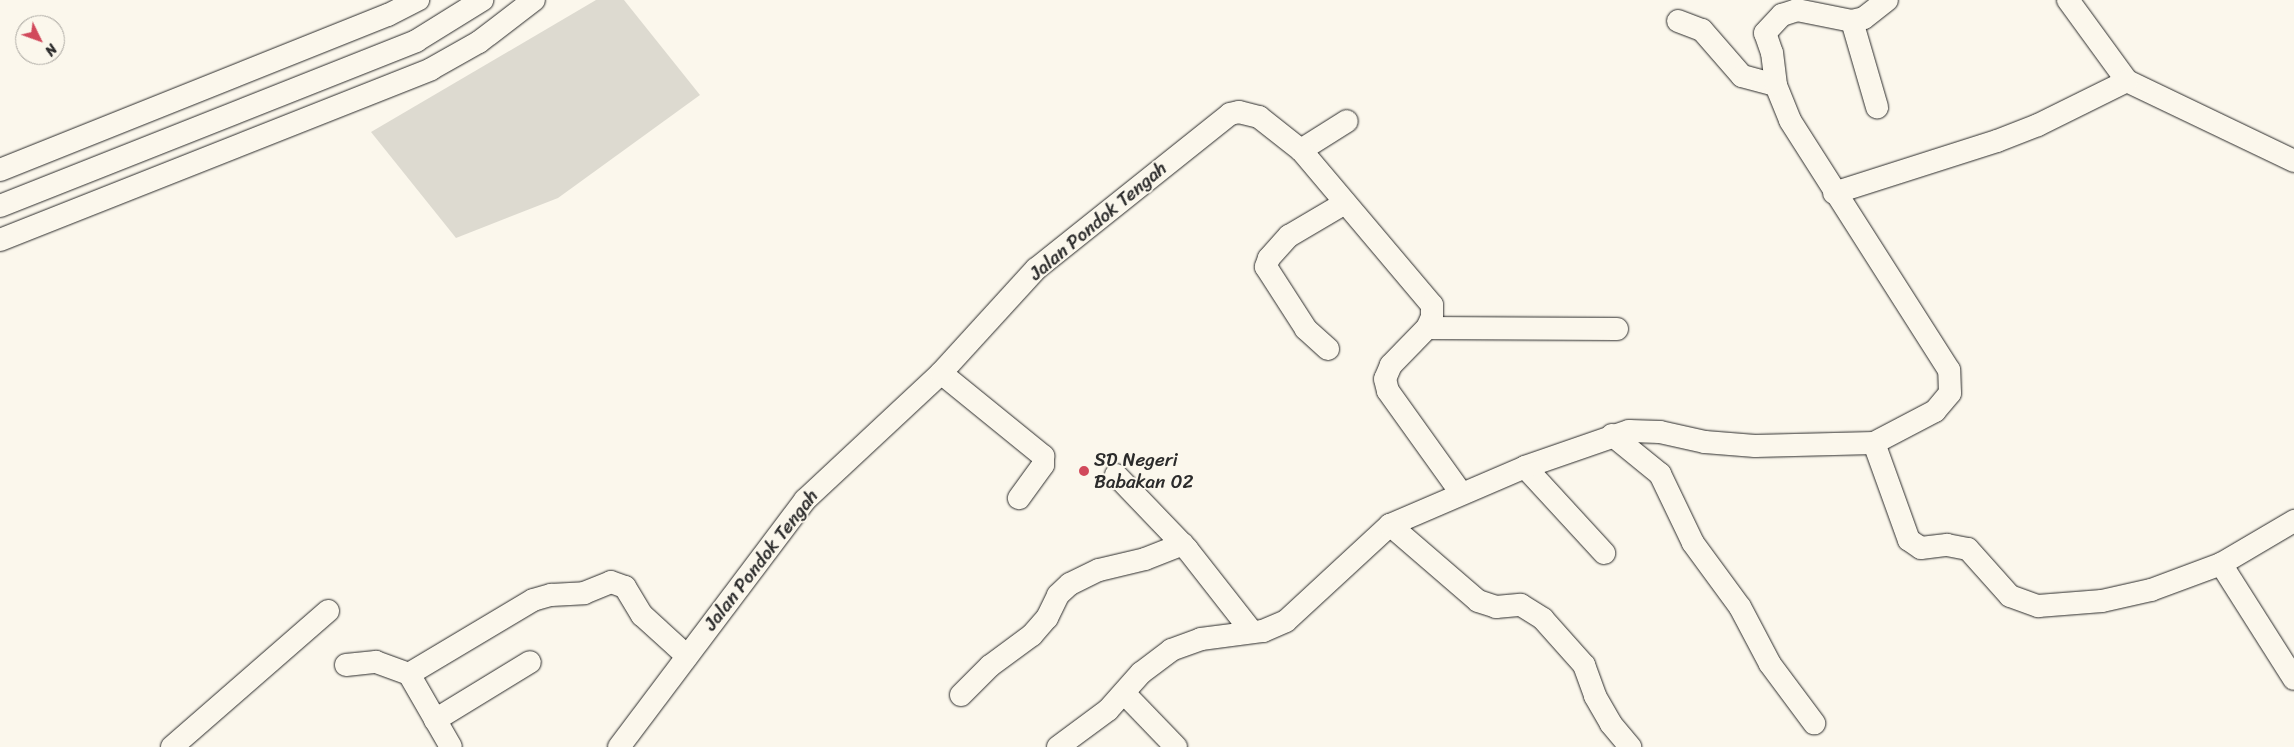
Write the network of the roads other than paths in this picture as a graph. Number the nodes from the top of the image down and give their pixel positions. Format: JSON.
{"nodes":[{"id":1,"x":418,"y":0,"type":"edge"},
{"id":2,"x":482,"y":0,"type":"edge"},
{"id":3,"x":534,"y":0,"type":"edge"},
{"id":4,"x":1887,"y":0,"type":"edge"},
{"id":5,"x":2073,"y":2,"type":"edge"},
{"id":6,"x":1678,"y":21,"type":"dead end"},
{"id":7,"x":1852,"y":21,"type":"junction"},
{"id":8,"x":2127,"y":81,"type":"junction"},
{"id":9,"x":1776,"y":85,"type":"junction"},
{"id":10,"x":1877,"y":107,"type":"dead end"},
{"id":11,"x":1347,"y":121,"type":"dead end"},
{"id":12,"x":1301,"y":150,"type":"junction"},
{"id":13,"x":2294,"y":161,"type":"edge"},
{"id":14,"x":0,"y":170,"type":"edge"},
{"id":15,"x":1834,"y":193,"type":"junction"},
{"id":16,"x":1345,"y":204,"type":"junction"},
{"id":17,"x":0,"y":206,"type":"edge"},
{"id":18,"x":0,"y":240,"type":"edge"},
{"id":19,"x":1427,"y":328,"type":"junction"},
{"id":20,"x":1617,"y":329,"type":"dead end"},
{"id":21,"x":1328,"y":349,"type":"dead end"},
{"id":22,"x":941,"y":373,"type":"junction"},
{"id":23,"x":1612,"y":435,"type":"junction"},
{"id":24,"x":1874,"y":443,"type":"junction"},
{"id":25,"x":1525,"y":467,"type":"junction"},
{"id":26,"x":1116,"y":475,"type":"dead end"},
{"id":27,"x":1461,"y":493,"type":"junction"},
{"id":28,"x":1020,"y":498,"type":"dead end"},
{"id":29,"x":2294,"y":520,"type":"edge"},
{"id":30,"x":1390,"y":525,"type":"junction"},
{"id":31,"x":1183,"y":544,"type":"junction"},
{"id":32,"x":1604,"y":554,"type":"dead end"},
{"id":33,"x":2221,"y":564,"type":"junction"},
{"id":34,"x":328,"y":611,"type":"dead end"},
{"id":35,"x":1252,"y":632,"type":"junction"},
{"id":36,"x":687,"y":656,"type":"junction"},
{"id":37,"x":530,"y":662,"type":"dead end"},
{"id":38,"x":346,"y":664,"type":"dead end"},
{"id":39,"x":409,"y":674,"type":"junction"},
{"id":40,"x":2294,"y":679,"type":"edge"},
{"id":41,"x":1124,"y":693,"type":"junction"},
{"id":42,"x":961,"y":696,"type":"dead end"},
{"id":43,"x":435,"y":720,"type":"junction"},
{"id":44,"x":1814,"y":724,"type":"dead end"},
{"id":45,"x":172,"y":747,"type":"edge"},
{"id":46,"x":451,"y":747,"type":"edge"},
{"id":47,"x":619,"y":747,"type":"edge"},
{"id":48,"x":1058,"y":747,"type":"edge"},
{"id":49,"x":1176,"y":747,"type":"edge"},
{"id":50,"x":1630,"y":747,"type":"edge"}],
"edges":[{"from":1,"to":14,"type":"street"},
{"from":2,"to":17,"type":"street"},
{"from":3,"to":18,"type":"street"},
{"from":4,"to":7,"type":"street"},
{"from":5,"to":8,"type":"street"},
{"from":6,"to":9,"type":"street"},
{"from":7,"to":9,"type":"street"},
{"from":7,"to":10,"type":"street"},
{"from":8,"to":13,"type":"street"},
{"from":8,"to":15,"type":"street"},
{"from":9,"to":15,"type":"street"},
{"from":11,"to":12,"type":"street"},
{"from":12,"to":16,"type":"street","name":"Jalan Pondok Tengah"},
{"from":12,"to":22,"type":"street","name":"Jalan Pondok Tengah"},
{"from":15,"to":24,"type":"street"},
{"from":16,"to":19,"type":"street","name":"Jalan Pondok Tengah"},
{"from":16,"to":21,"type":"street"},
{"from":19,"to":20,"type":"street"},
{"from":19,"to":27,"type":"street"},
{"from":22,"to":28,"type":"street"},
{"from":22,"to":36,"type":"street","name":"Jalan Pondok Tengah"},
{"from":23,"to":24,"type":"street"},
{"from":23,"to":25,"type":"street"},
{"from":23,"to":44,"type":"street"},
{"from":24,"to":33,"type":"street"},
{"from":25,"to":27,"type":"street"},
{"from":25,"to":32,"type":"street"},
{"from":26,"to":31,"type":"street"},
{"from":27,"to":30,"type":"street"},
{"from":29,"to":33,"type":"street"},
{"from":30,"to":35,"type":"street"},
{"from":30,"to":50,"type":"street"},
{"from":31,"to":35,"type":"street"},
{"from":31,"to":42,"type":"street"},
{"from":33,"to":40,"type":"street"},
{"from":34,"to":45,"type":"street"},
{"from":35,"to":41,"type":"street"},
{"from":36,"to":39,"type":"street"},
{"from":36,"to":47,"type":"street","name":"Jalan Pondok Tengah"},
{"from":37,"to":43,"type":"street"},
{"from":38,"to":39,"type":"street"},
{"from":39,"to":43,"type":"street"},
{"from":41,"to":48,"type":"street"},
{"from":41,"to":49,"type":"street"},
{"from":43,"to":46,"type":"street"}]}
